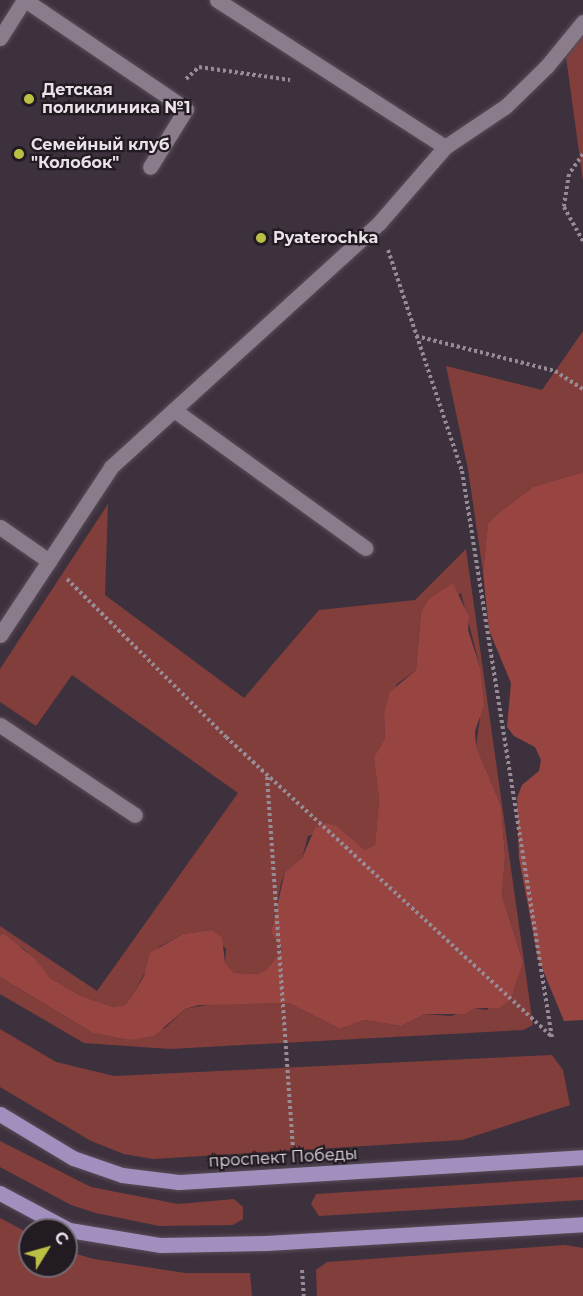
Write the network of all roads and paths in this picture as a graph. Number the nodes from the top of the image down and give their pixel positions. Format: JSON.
{"nodes":[{"id":1,"x":25,"y":0,"type":"edge"},
{"id":2,"x":217,"y":0,"type":"edge"},
{"id":3,"x":583,"y":22,"type":"edge"},
{"id":4,"x":0,"y":38,"type":"edge"},
{"id":5,"x":293,"y":81,"type":"dead end"},
{"id":6,"x":169,"y":97,"type":"junction"},
{"id":7,"x":445,"y":147,"type":"junction"},
{"id":8,"x":583,"y":154,"type":"edge"},
{"id":9,"x":150,"y":167,"type":"dead end"},
{"id":10,"x":379,"y":223,"type":"junction"},
{"id":11,"x":583,"y":241,"type":"edge"},
{"id":12,"x":416,"y":336,"type":"junction"},
{"id":13,"x":583,"y":389,"type":"edge"},
{"id":14,"x":174,"y":410,"type":"junction"},
{"id":15,"x":0,"y":526,"type":"edge"},
{"id":16,"x":365,"y":548,"type":"dead end"},
{"id":17,"x":49,"y":561,"type":"junction"},
{"id":18,"x":0,"y":635,"type":"edge"},
{"id":19,"x":0,"y":725,"type":"edge"},
{"id":20,"x":267,"y":777,"type":"junction"},
{"id":21,"x":135,"y":815,"type":"dead end"},
{"id":22,"x":0,"y":1114,"type":"edge"},
{"id":23,"x":293,"y":1146,"type":"dead end"},
{"id":24,"x":583,"y":1157,"type":"edge"},
{"id":25,"x":0,"y":1193,"type":"edge"},
{"id":26,"x":583,"y":1224,"type":"edge"},
{"id":27,"x":302,"y":1270,"type":"dead end"},
{"id":28,"x":304,"y":1296,"type":"edge"}],
"edges":[{"from":1,"to":4,"type":"lane"},
{"from":1,"to":6,"type":"lane"},
{"from":2,"to":7,"type":"lane"},
{"from":3,"to":7,"type":"lane"},
{"from":5,"to":6,"type":"path"},
{"from":6,"to":9,"type":"lane"},
{"from":7,"to":10,"type":"lane"},
{"from":8,"to":11,"type":"path"},
{"from":10,"to":12,"type":"path"},
{"from":10,"to":14,"type":"lane"},
{"from":12,"to":13,"type":"path"},
{"from":12,"to":20,"type":"path"},
{"from":14,"to":16,"type":"lane"},
{"from":14,"to":17,"type":"lane"},
{"from":15,"to":17,"type":"lane"},
{"from":17,"to":18,"type":"lane"},
{"from":17,"to":20,"type":"path"},
{"from":19,"to":21,"type":"lane"},
{"from":20,"to":23,"type":"path"},
{"from":22,"to":24,"type":"main road","name":"проспект Победы"},
{"from":25,"to":26,"type":"main road"},
{"from":27,"to":28,"type":"path"}]}
